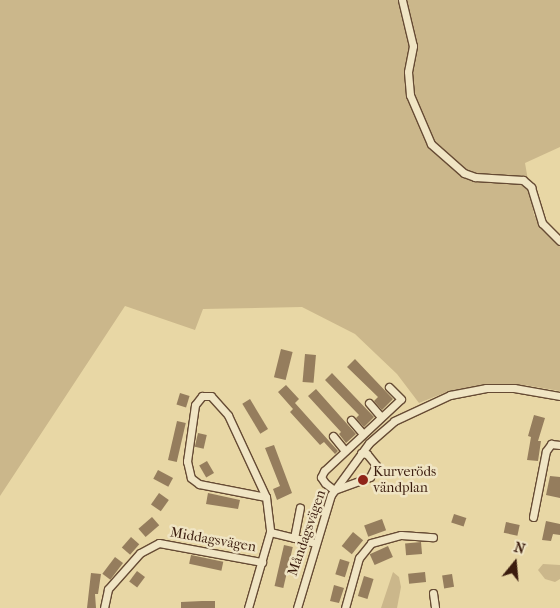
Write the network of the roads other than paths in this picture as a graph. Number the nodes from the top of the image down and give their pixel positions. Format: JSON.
{"nodes":[{"id":1,"x":402,"y":0,"type":"edge"},
{"id":2,"x":560,"y":241,"type":"edge"},
{"id":3,"x":389,"y":387,"type":"dead end"},
{"id":4,"x":560,"y":396,"type":"edge"},
{"id":5,"x":368,"y":403,"type":"dead end"},
{"id":6,"x":381,"y":417,"type":"junction"},
{"id":7,"x":351,"y":420,"type":"dead end"},
{"id":8,"x":363,"y":434,"type":"junction"},
{"id":9,"x":333,"y":436,"type":"dead end"},
{"id":10,"x":560,"y":445,"type":"edge"},
{"id":11,"x":346,"y":451,"type":"junction"},
{"id":12,"x":361,"y":453,"type":"junction"},
{"id":13,"x":334,"y":490,"type":"junction"},
{"id":14,"x":266,"y":497,"type":"junction"},
{"id":15,"x":300,"y":508,"type":"dead end"},
{"id":16,"x":533,"y":518,"type":"dead end"},
{"id":17,"x":270,"y":532,"type":"junction"},
{"id":18,"x":434,"y":537,"type":"dead end"},
{"id":19,"x":294,"y":538,"type":"junction"},
{"id":20,"x":315,"y":543,"type":"junction"},
{"id":21,"x":262,"y":562,"type":"junction"},
{"id":22,"x":433,"y":593,"type":"dead end"},
{"id":23,"x":104,"y":608,"type":"edge"},
{"id":24,"x":248,"y":608,"type":"edge"},
{"id":25,"x":297,"y":608,"type":"edge"},
{"id":26,"x":345,"y":608,"type":"edge"},
{"id":27,"x":435,"y":608,"type":"edge"}],
"edges":[{"from":1,"to":2,"type":"street"},
{"from":3,"to":6,"type":"street"},
{"from":4,"to":12,"type":"street","name":"Måndagsvägen"},
{"from":5,"to":6,"type":"street"},
{"from":6,"to":8,"type":"street"},
{"from":7,"to":8,"type":"street"},
{"from":8,"to":11,"type":"street"},
{"from":9,"to":11,"type":"street"},
{"from":10,"to":16,"type":"street"},
{"from":11,"to":13,"type":"street"},
{"from":12,"to":13,"type":"street","name":"Måndagsvägen"},
{"from":12,"to":13,"type":"street"},
{"from":13,"to":20,"type":"street","name":"Måndagsvägen"},
{"from":14,"to":14,"type":"street"},
{"from":14,"to":17,"type":"street"},
{"from":15,"to":19,"type":"street"},
{"from":17,"to":19,"type":"street"},
{"from":17,"to":21,"type":"street","name":"Middagsvägen"},
{"from":18,"to":26,"type":"street"},
{"from":19,"to":20,"type":"street"},
{"from":20,"to":25,"type":"street","name":"Måndagsvägen"},
{"from":21,"to":23,"type":"street","name":"Middagsvägen"},
{"from":21,"to":24,"type":"street","name":"Middagsvägen"},
{"from":22,"to":27,"type":"street"}]}
